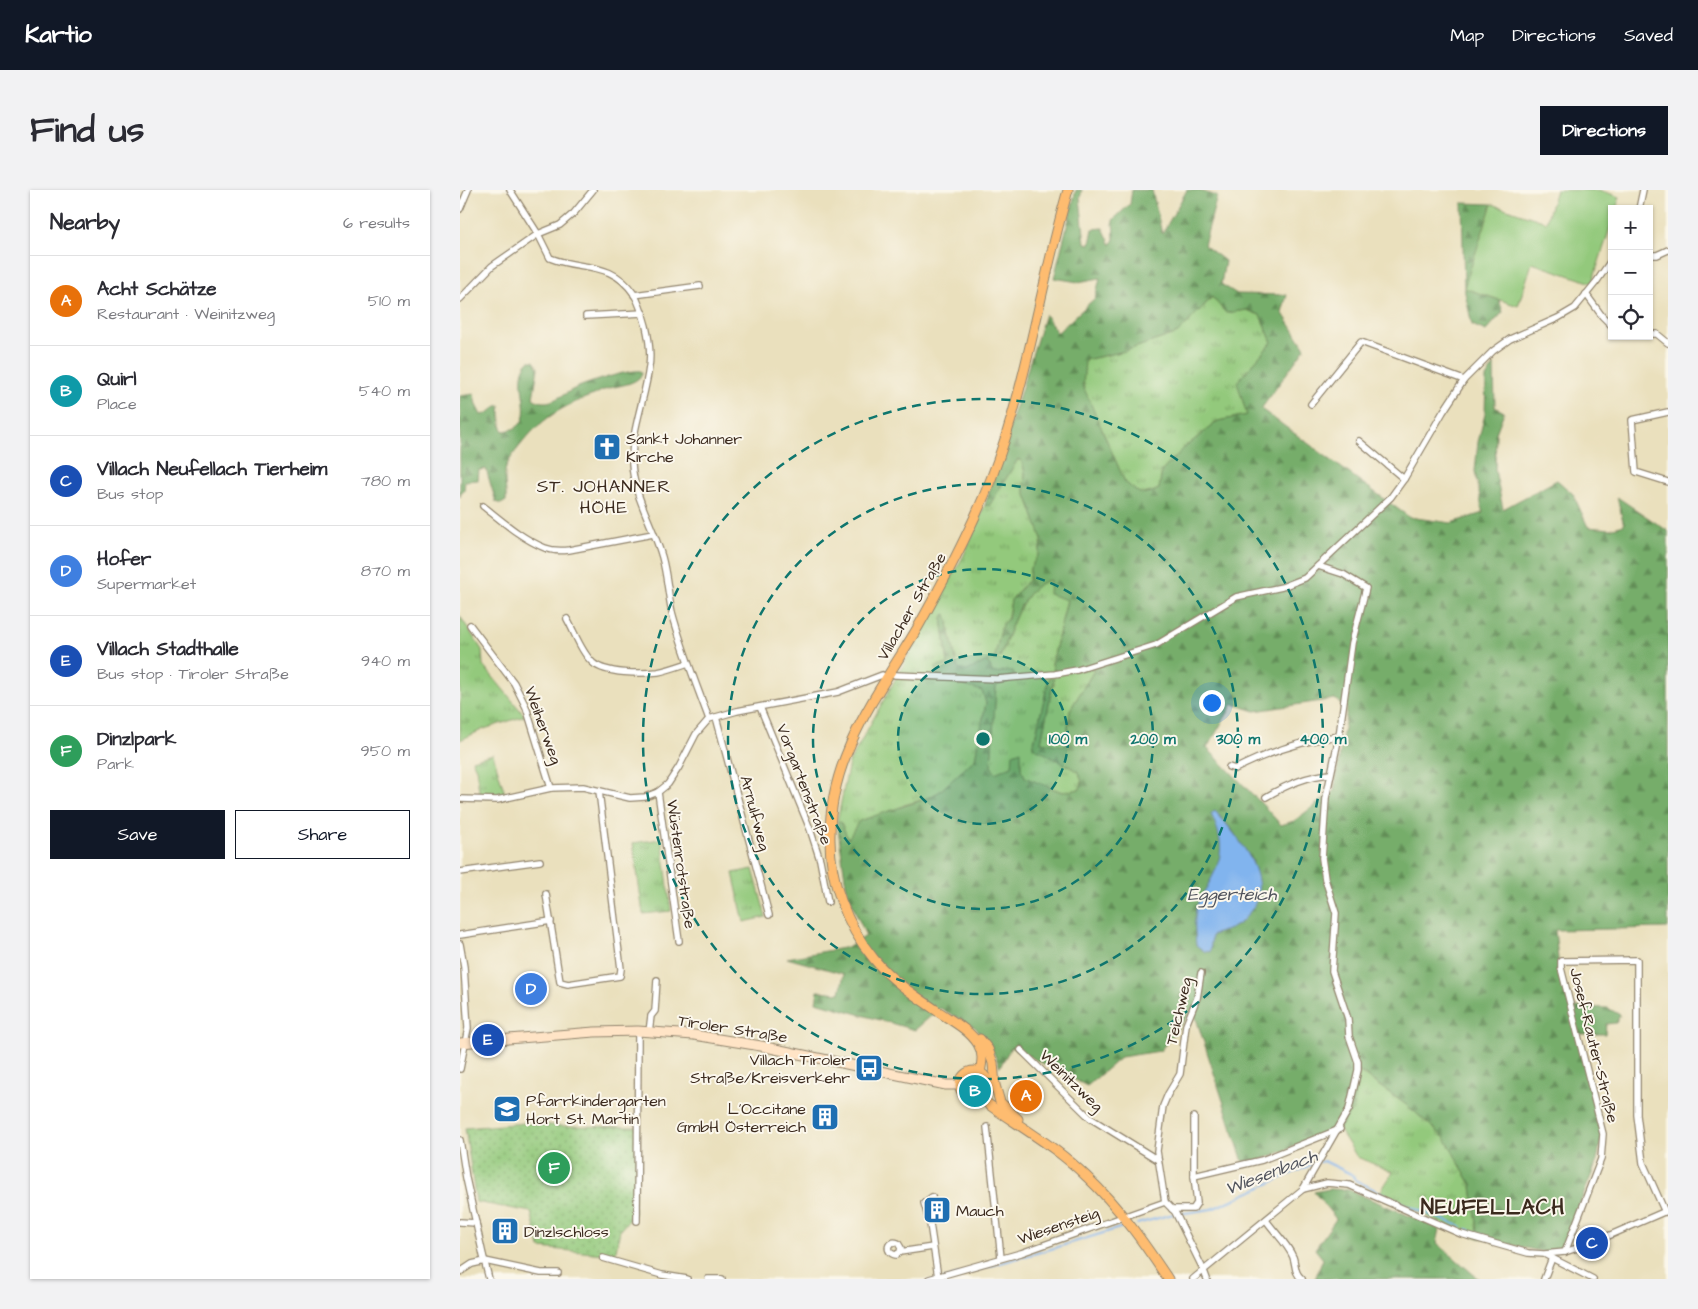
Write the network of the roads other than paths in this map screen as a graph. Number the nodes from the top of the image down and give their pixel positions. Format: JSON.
{"nodes":[{"id":1,"x":468,"y":190,"type":"edge"},
{"id":2,"x":510,"y":190,"type":"edge"},
{"id":3,"x":593,"y":190,"type":"edge"},
{"id":4,"x":1068,"y":190,"type":"edge"},
{"id":5,"x":1643,"y":190,"type":"edge"},
{"id":6,"x":1640,"y":205,"type":"edge"},
{"id":7,"x":460,"y":209,"type":"edge"},
{"id":8,"x":538,"y":234,"type":"junction"},
{"id":9,"x":1668,"y":250,"type":"edge"},
{"id":10,"x":1653,"y":255,"type":"edge"},
{"id":11,"x":1608,"y":265,"type":"edge"},
{"id":12,"x":700,"y":286,"type":"dead end"},
{"id":13,"x":1586,"y":294,"type":"junction"},
{"id":14,"x":634,"y":295,"type":"junction"},
{"id":15,"x":460,"y":299,"type":"edge"},
{"id":16,"x":643,"y":313,"type":"junction"},
{"id":17,"x":586,"y":316,"type":"dead end"},
{"id":18,"x":1608,"y":322,"type":"edge"},
{"id":19,"x":1653,"y":334,"type":"edge"},
{"id":20,"x":1668,"y":343,"type":"edge"},
{"id":21,"x":1464,"y":380,"type":"junction"},
{"id":22,"x":1311,"y":404,"type":"dead end"},
{"id":23,"x":1668,"y":412,"type":"edge"},
{"id":24,"x":1359,"y":441,"type":"dead end"},
{"id":25,"x":1404,"y":479,"type":"junction"},
{"id":26,"x":1668,"y":482,"type":"edge"},
{"id":27,"x":483,"y":506,"type":"dead end"},
{"id":28,"x":653,"y":534,"type":"junction"},
{"id":29,"x":1318,"y":566,"type":"junction"},
{"id":30,"x":567,"y":620,"type":"dead end"},
{"id":31,"x":470,"y":625,"type":"dead end"},
{"id":32,"x":688,"y":663,"type":"junction"},
{"id":33,"x":895,"y":675,"type":"dead end"},
{"id":34,"x":882,"y":676,"type":"dead end"},
{"id":35,"x":760,"y":706,"type":"junction"},
{"id":36,"x":716,"y":717,"type":"junction"},
{"id":37,"x":710,"y":720,"type":"junction"},
{"id":38,"x":1339,"y":736,"type":"junction"},
{"id":39,"x":1229,"y":766,"type":"dead end"},
{"id":40,"x":1330,"y":774,"type":"junction"},
{"id":41,"x":552,"y":788,"type":"junction"},
{"id":42,"x":599,"y":791,"type":"junction"},
{"id":43,"x":658,"y":792,"type":"junction"},
{"id":44,"x":1266,"y":797,"type":"dead end"},
{"id":45,"x":460,"y":799,"type":"edge"},
{"id":46,"x":540,"y":861,"type":"dead end"},
{"id":47,"x":460,"y":872,"type":"edge"},
{"id":48,"x":546,"y":894,"type":"dead end"},
{"id":49,"x":828,"y":902,"type":"dead end"},
{"id":50,"x":769,"y":915,"type":"dead end"},
{"id":51,"x":551,"y":921,"type":"junction"},
{"id":52,"x":460,"y":935,"type":"edge"},
{"id":53,"x":678,"y":941,"type":"dead end"},
{"id":54,"x":460,"y":944,"type":"edge"},
{"id":55,"x":1201,"y":973,"type":"dead end"},
{"id":56,"x":657,"y":980,"type":"dead end"},
{"id":57,"x":962,"y":1028,"type":"junction"},
{"id":58,"x":638,"y":1032,"type":"junction"},
{"id":59,"x":649,"y":1032,"type":"junction"},
{"id":60,"x":463,"y":1042,"type":"edge"},
{"id":61,"x":1020,"y":1050,"type":"dead end"},
{"id":62,"x":460,"y":1069,"type":"edge"},
{"id":63,"x":980,"y":1073,"type":"junction"},
{"id":64,"x":960,"y":1085,"type":"junction"},
{"id":65,"x":982,"y":1096,"type":"junction"},
{"id":66,"x":1194,"y":1118,"type":"dead end"},
{"id":67,"x":987,"y":1126,"type":"dead end"},
{"id":68,"x":1025,"y":1128,"type":"junction"},
{"id":69,"x":1340,"y":1129,"type":"junction"},
{"id":70,"x":460,"y":1140,"type":"edge"},
{"id":71,"x":1158,"y":1160,"type":"junction"},
{"id":72,"x":1194,"y":1176,"type":"junction"},
{"id":73,"x":1303,"y":1189,"type":"junction"},
{"id":74,"x":932,"y":1197,"type":"dead end"},
{"id":75,"x":1165,"y":1202,"type":"junction"},
{"id":76,"x":1666,"y":1211,"type":"edge"},
{"id":77,"x":1174,"y":1213,"type":"junction"},
{"id":78,"x":1124,"y":1217,"type":"junction"},
{"id":79,"x":1266,"y":1220,"type":"junction"},
{"id":80,"x":637,"y":1221,"type":"dead end"},
{"id":81,"x":460,"y":1222,"type":"edge"},
{"id":82,"x":476,"y":1223,"type":"junction"},
{"id":83,"x":933,"y":1247,"type":"junction"},
{"id":84,"x":900,"y":1252,"type":"dead end"},
{"id":85,"x":1565,"y":1252,"type":"junction"},
{"id":86,"x":1544,"y":1254,"type":"junction"},
{"id":87,"x":603,"y":1258,"type":"dead end"},
{"id":88,"x":1001,"y":1258,"type":"junction"},
{"id":89,"x":1552,"y":1258,"type":"junction"},
{"id":90,"x":485,"y":1261,"type":"junction"},
{"id":91,"x":1204,"y":1270,"type":"junction"},
{"id":92,"x":460,"y":1272,"type":"edge"},
{"id":93,"x":558,"y":1273,"type":"dead end"},
{"id":94,"x":938,"y":1276,"type":"junction"},
{"id":95,"x":489,"y":1279,"type":"edge"},
{"id":96,"x":687,"y":1279,"type":"edge"},
{"id":97,"x":708,"y":1279,"type":"edge"},
{"id":98,"x":722,"y":1279,"type":"edge"},
{"id":99,"x":928,"y":1279,"type":"edge"},
{"id":100,"x":1168,"y":1279,"type":"edge"},
{"id":101,"x":1193,"y":1279,"type":"edge"},
{"id":102,"x":1207,"y":1279,"type":"edge"},
{"id":103,"x":1302,"y":1279,"type":"edge"},
{"id":104,"x":1544,"y":1279,"type":"edge"},
{"id":105,"x":1593,"y":1279,"type":"edge"}],
"edges":[{"from":1,"to":7,"type":"street"},
{"from":2,"to":8,"type":"street"},
{"from":3,"to":8,"type":"street"},
{"from":4,"to":57,"type":"main road","name":"Villacher Straße"},
{"from":5,"to":6,"type":"street"},
{"from":8,"to":14,"type":"street"},
{"from":8,"to":15,"type":"street"},
{"from":9,"to":10,"type":"street"},
{"from":11,"to":13,"type":"street"},
{"from":12,"to":14,"type":"street"},
{"from":13,"to":18,"type":"street"},
{"from":13,"to":21,"type":"street"},
{"from":14,"to":16,"type":"street"},
{"from":16,"to":17,"type":"street"},
{"from":16,"to":28,"type":"street"},
{"from":19,"to":20,"type":"street"},
{"from":21,"to":22,"type":"street"},
{"from":21,"to":25,"type":"street"},
{"from":23,"to":26,"type":"street"},
{"from":24,"to":25,"type":"street"},
{"from":25,"to":29,"type":"street"},
{"from":27,"to":28,"type":"street"},
{"from":28,"to":32,"type":"street"},
{"from":29,"to":33,"type":"street"},
{"from":29,"to":38,"type":"street"},
{"from":30,"to":32,"type":"street"},
{"from":31,"to":41,"type":"street","name":"Weiherweg"},
{"from":32,"to":37,"type":"street"},
{"from":34,"to":35,"type":"street"},
{"from":35,"to":36,"type":"street"},
{"from":35,"to":49,"type":"street","name":"Vorgartenstraße"},
{"from":36,"to":37,"type":"street"},
{"from":36,"to":50,"type":"street","name":"Arnulfweg"},
{"from":37,"to":43,"type":"street"},
{"from":38,"to":39,"type":"street"},
{"from":38,"to":40,"type":"street"},
{"from":40,"to":44,"type":"street"},
{"from":40,"to":69,"type":"street"},
{"from":41,"to":42,"type":"street"},
{"from":41,"to":45,"type":"street"},
{"from":42,"to":43,"type":"street"},
{"from":42,"to":51,"type":"street"},
{"from":43,"to":53,"type":"street","name":"Wüstenrotstraße"},
{"from":46,"to":47,"type":"street"},
{"from":48,"to":51,"type":"street"},
{"from":51,"to":52,"type":"street"},
{"from":54,"to":60,"type":"street"},
{"from":55,"to":71,"type":"street","name":"Teichweg"},
{"from":56,"to":59,"type":"street"},
{"from":57,"to":63,"type":"main road"},
{"from":57,"to":68,"type":"main road"},
{"from":58,"to":59,"type":"main road","name":"Tiroler Straße"},
{"from":58,"to":60,"type":"main road","name":"Tiroler Straße"},
{"from":58,"to":80,"type":"street"},
{"from":59,"to":64,"type":"main road","name":"Tiroler Straße"},
{"from":60,"to":62,"type":"street"},
{"from":61,"to":71,"type":"street","name":"Weinitzweg"},
{"from":63,"to":64,"type":"main road"},
{"from":63,"to":65,"type":"main road"},
{"from":64,"to":65,"type":"main road"},
{"from":65,"to":68,"type":"main road"},
{"from":66,"to":72,"type":"street"},
{"from":67,"to":88,"type":"street","name":"Wiesensteig"},
{"from":68,"to":78,"type":"main road"},
{"from":69,"to":72,"type":"street"},
{"from":69,"to":73,"type":"street"},
{"from":70,"to":82,"type":"street"},
{"from":71,"to":75,"type":"street","name":"Teichweg"},
{"from":72,"to":77,"type":"street"},
{"from":73,"to":79,"type":"street"},
{"from":73,"to":86,"type":"street"},
{"from":74,"to":83,"type":"street"},
{"from":75,"to":77,"type":"street"},
{"from":75,"to":78,"type":"street","name":"Wiesensteig"},
{"from":76,"to":85,"type":"street"},
{"from":76,"to":85,"type":"street","name":"Josef-Rauter-Straße"},
{"from":77,"to":91,"type":"street"},
{"from":78,"to":88,"type":"street","name":"Wiesensteig"},
{"from":78,"to":100,"type":"main road"},
{"from":79,"to":91,"type":"street"},
{"from":79,"to":103,"type":"street"},
{"from":81,"to":82,"type":"street"},
{"from":82,"to":90,"type":"street"},
{"from":83,"to":84,"type":"street"},
{"from":83,"to":94,"type":"street"},
{"from":85,"to":86,"type":"street"},
{"from":86,"to":89,"type":"street"},
{"from":87,"to":96,"type":"street"},
{"from":88,"to":94,"type":"street","name":"Wiesensteig"},
{"from":89,"to":104,"type":"street"},
{"from":89,"to":105,"type":"street"},
{"from":90,"to":92,"type":"street"},
{"from":90,"to":93,"type":"street"},
{"from":90,"to":95,"type":"street"},
{"from":91,"to":101,"type":"street"},
{"from":91,"to":102,"type":"street"},
{"from":94,"to":99,"type":"street","name":"Wiesensteig"},
{"from":97,"to":98,"type":"street"}]}
